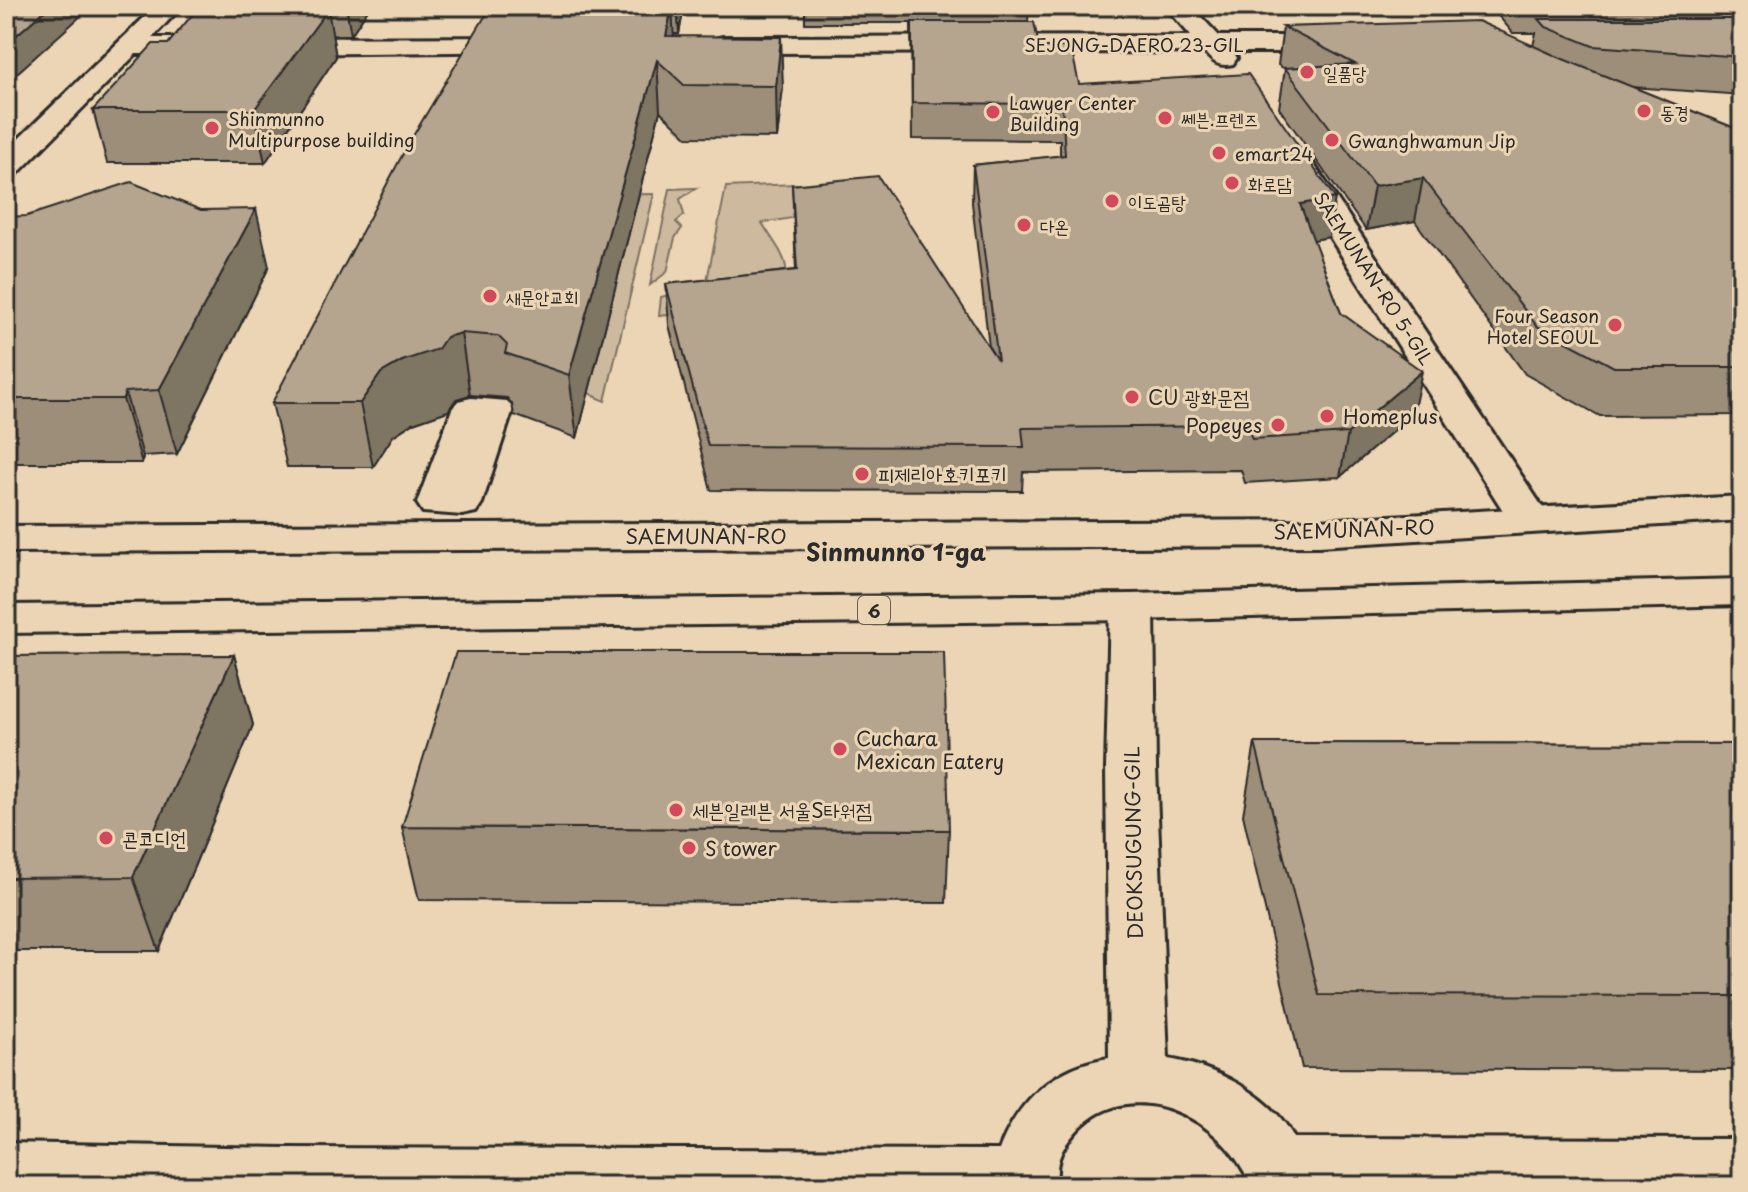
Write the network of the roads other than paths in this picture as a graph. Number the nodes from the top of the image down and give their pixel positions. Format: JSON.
{"nodes":[{"id":1,"x":170,"y":6,"type":"edge"},
{"id":2,"x":1177,"y":6,"type":"edge"},
{"id":3,"x":1213,"y":44,"type":"junction"},
{"id":4,"x":1356,"y":44,"type":"edge"},
{"id":5,"x":555,"y":45,"type":"edge"},
{"id":6,"x":696,"y":45,"type":"edge"},
{"id":7,"x":129,"y":46,"type":"junction"},
{"id":8,"x":1240,"y":79,"type":"edge"},
{"id":9,"x":1281,"y":137,"type":"edge"},
{"id":10,"x":6,"y":168,"type":"edge"},
{"id":11,"x":1742,"y":508,"type":"edge"},
{"id":12,"x":1530,"y":520,"type":"junction"},
{"id":13,"x":6,"y":539,"type":"edge"},
{"id":14,"x":1742,"y":592,"type":"edge"},
{"id":15,"x":1132,"y":607,"type":"junction"},
{"id":16,"x":6,"y":619,"type":"edge"},
{"id":17,"x":1139,"y":1079,"type":"junction"},
{"id":18,"x":1742,"y":1166,"type":"edge"},
{"id":19,"x":6,"y":1170,"type":"edge"},
{"id":20,"x":1280,"y":1175,"type":"edge"},
{"id":21,"x":1025,"y":1182,"type":"edge"}],
"edges":[{"from":1,"to":7,"type":"street"},
{"from":2,"to":3,"type":"street"},
{"from":3,"to":4,"type":"street","name":"SEJONG-DAERO 23-GIL"},
{"from":3,"to":6,"type":"street","name":"SEJONG-DAERO 23-GIL"},
{"from":3,"to":8,"type":"street"},
{"from":5,"to":7,"type":"street"},
{"from":7,"to":10,"type":"street"},
{"from":9,"to":12,"type":"street","name":"SAEMUNAN-RO 5-GIL"},
{"from":11,"to":12,"type":"street","name":"SAEMUNAN-RO"},
{"from":12,"to":13,"type":"street","name":"SAEMUNAN-RO"},
{"from":14,"to":15,"type":"street","number":"6"},
{"from":15,"to":16,"type":"street","number":"6"},
{"from":15,"to":17,"type":"street","name":"DEOKSUGUNG-GIL"},
{"from":17,"to":20,"type":"street"},
{"from":17,"to":21,"type":"street"},
{"from":18,"to":20,"type":"street"},
{"from":19,"to":21,"type":"street"}]}
